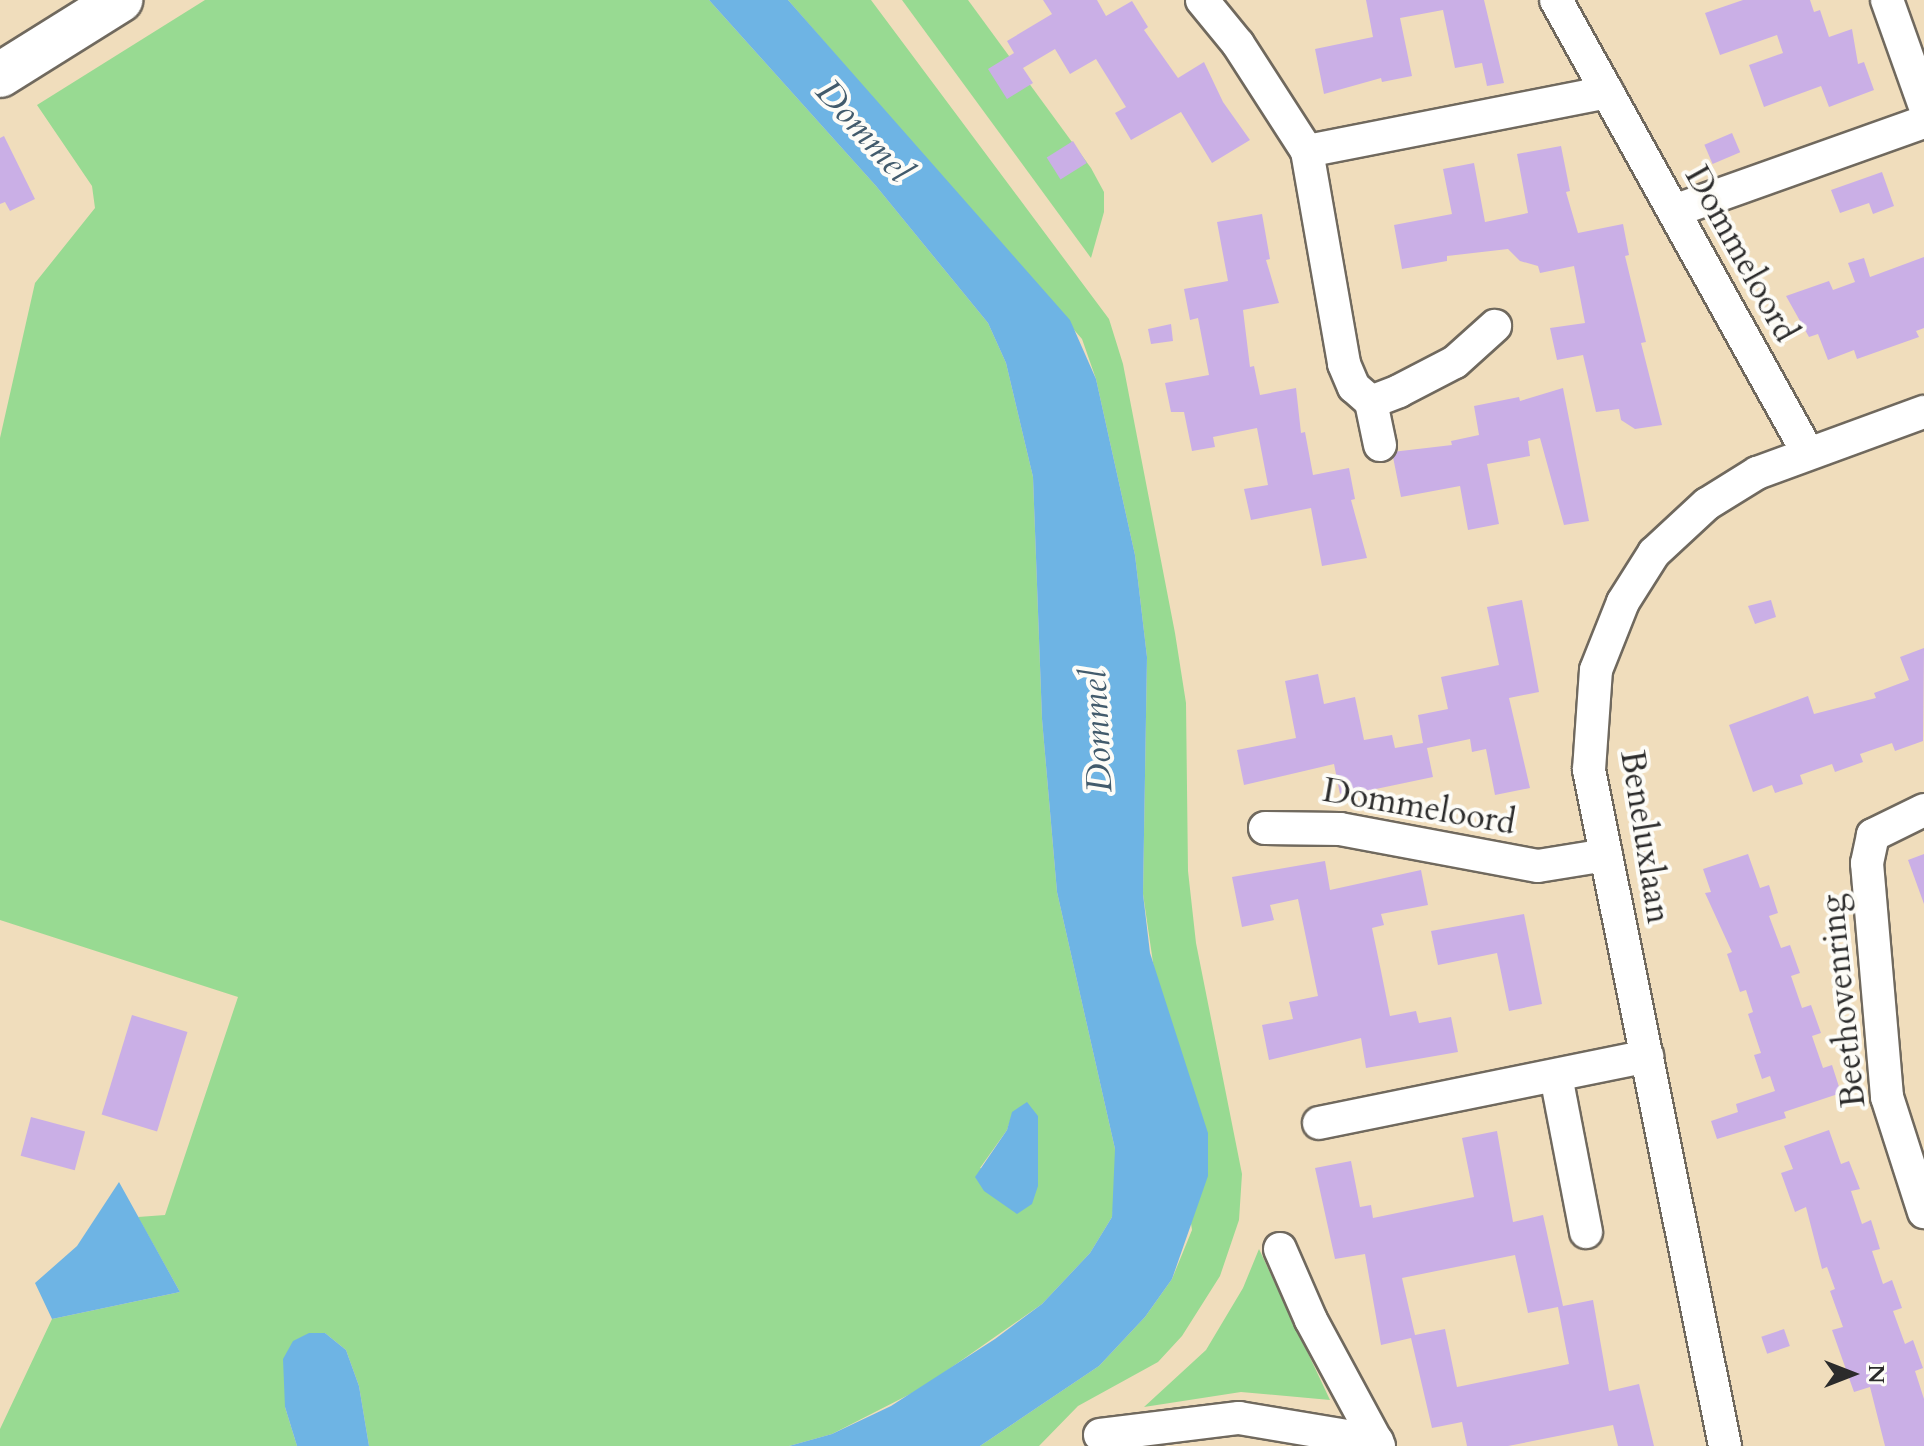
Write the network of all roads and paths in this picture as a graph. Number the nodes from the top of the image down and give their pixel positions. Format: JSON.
{"nodes":[{"id":1,"x":120,"y":0,"type":"edge"},
{"id":2,"x":1202,"y":0,"type":"edge"},
{"id":3,"x":1556,"y":0,"type":"edge"},
{"id":4,"x":1887,"y":0,"type":"edge"},
{"id":5,"x":0,"y":75,"type":"edge"},
{"id":6,"x":1607,"y":92,"type":"junction"},
{"id":7,"x":1924,"y":104,"type":"edge"},
{"id":8,"x":1924,"y":122,"type":"edge"},
{"id":9,"x":1307,"y":151,"type":"junction"},
{"id":10,"x":1674,"y":211,"type":"junction"},
{"id":11,"x":1495,"y":326,"type":"dead end"},
{"id":12,"x":1371,"y":402,"type":"junction"},
{"id":13,"x":1924,"y":412,"type":"edge"},
{"id":14,"x":1380,"y":445,"type":"dead end"},
{"id":15,"x":1808,"y":453,"type":"junction"},
{"id":16,"x":1924,"y":810,"type":"edge"},
{"id":17,"x":1265,"y":828,"type":"dead end"},
{"id":18,"x":1606,"y":855,"type":"junction"},
{"id":19,"x":1647,"y":1056,"type":"junction"},
{"id":20,"x":1556,"y":1076,"type":"junction"},
{"id":21,"x":1319,"y":1123,"type":"dead end"},
{"id":22,"x":1924,"y":1212,"type":"edge"},
{"id":23,"x":1586,"y":1232,"type":"dead end"},
{"id":24,"x":1280,"y":1249,"type":"dead end"},
{"id":25,"x":1100,"y":1435,"type":"dead end"},
{"id":26,"x":1378,"y":1444,"type":"edge"},
{"id":27,"x":1725,"y":1446,"type":"edge"}],
"edges":[{"from":1,"to":5,"type":"main road"},
{"from":2,"to":9,"type":"street"},
{"from":3,"to":6,"type":"street","name":"Dommeloord"},
{"from":4,"to":7,"type":"street"},
{"from":6,"to":9,"type":"street"},
{"from":6,"to":10,"type":"street","name":"Dommeloord"},
{"from":8,"to":10,"type":"street"},
{"from":9,"to":12,"type":"street"},
{"from":10,"to":15,"type":"street","name":"Dommeloord"},
{"from":11,"to":12,"type":"street"},
{"from":12,"to":14,"type":"street"},
{"from":13,"to":15,"type":"street","name":"Beneluxlaan"},
{"from":15,"to":18,"type":"street","name":"Beneluxlaan"},
{"from":16,"to":22,"type":"street","name":"Beethovenring"},
{"from":17,"to":18,"type":"street","name":"Dommeloord"},
{"from":18,"to":19,"type":"street","name":"Beneluxlaan"},
{"from":19,"to":20,"type":"street"},
{"from":19,"to":27,"type":"street","name":"Beneluxlaan"},
{"from":20,"to":21,"type":"street"},
{"from":20,"to":23,"type":"street"},
{"from":24,"to":26,"type":"street"},
{"from":25,"to":26,"type":"street"}]}
